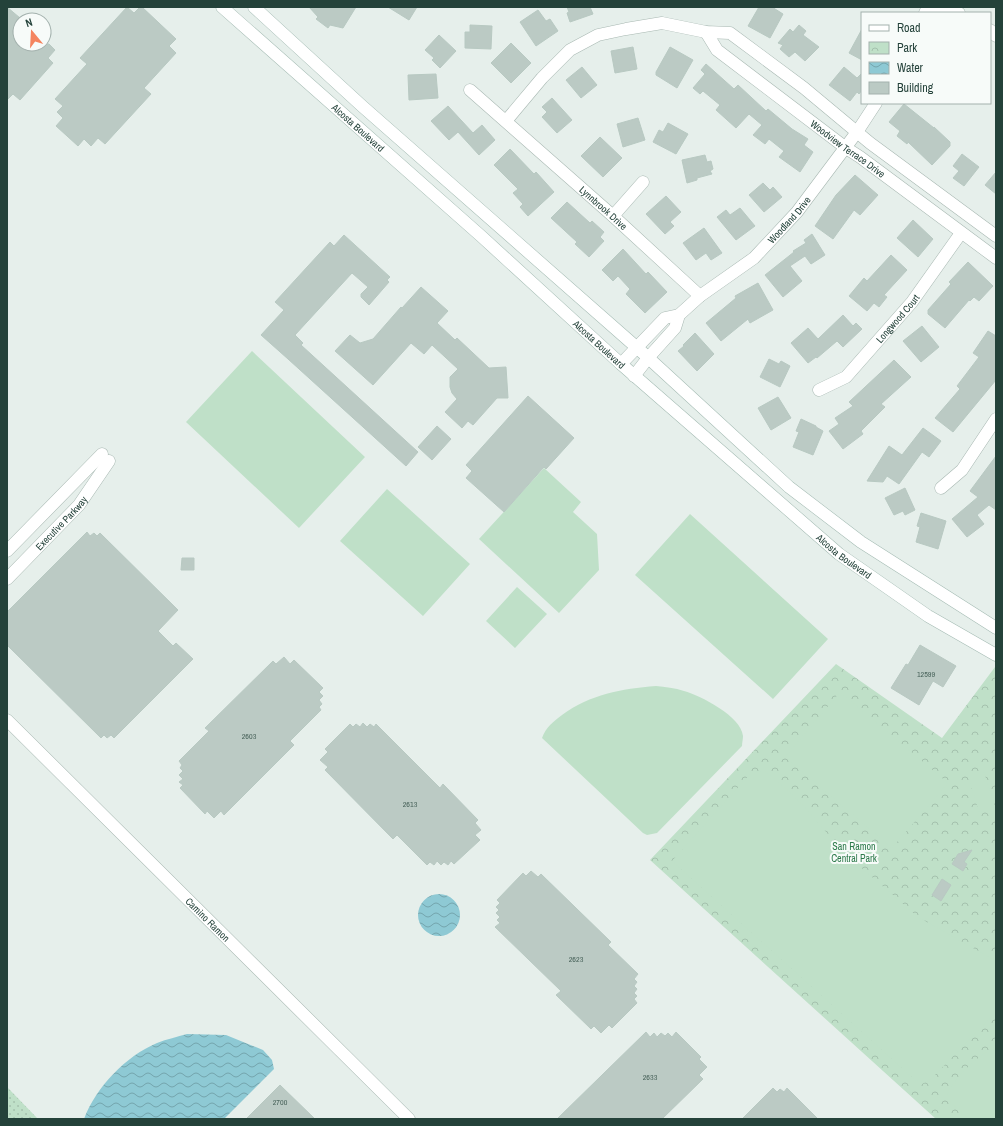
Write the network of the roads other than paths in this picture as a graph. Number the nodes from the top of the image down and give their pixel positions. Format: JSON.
{"nodes":[{"id":1,"x":222,"y":7,"type":"edge"},
{"id":2,"x":254,"y":7,"type":"edge"},
{"id":3,"x":933,"y":7,"type":"edge"},
{"id":4,"x":955,"y":12,"type":"edge"},
{"id":5,"x":706,"y":32,"type":"junction"},
{"id":6,"x":470,"y":90,"type":"dead end"},
{"id":7,"x":875,"y":104,"type":"edge"},
{"id":8,"x":506,"y":121,"type":"junction"},
{"id":9,"x":857,"y":132,"type":"junction"},
{"id":10,"x":846,"y":148,"type":"junction"},
{"id":11,"x":644,"y":182,"type":"dead end"},
{"id":12,"x":613,"y":216,"type":"junction"},
{"id":13,"x":962,"y":232,"type":"junction"},
{"id":14,"x":996,"y":236,"type":"edge"},
{"id":15,"x":996,"y":258,"type":"edge"},
{"id":16,"x":700,"y":296,"type":"junction"},
{"id":17,"x":679,"y":315,"type":"junction"},
{"id":18,"x":636,"y":347,"type":"junction"},
{"id":19,"x":648,"y":358,"type":"junction"},
{"id":20,"x":621,"y":364,"type":"junction"},
{"id":21,"x":634,"y":376,"type":"junction"},
{"id":22,"x":819,"y":390,"type":"dead end"},
{"id":23,"x":996,"y":419,"type":"edge"},
{"id":24,"x":941,"y":488,"type":"dead end"},
{"id":25,"x":7,"y":551,"type":"edge"},
{"id":26,"x":7,"y":579,"type":"edge"},
{"id":27,"x":996,"y":628,"type":"edge"},
{"id":28,"x":996,"y":655,"type":"edge"},
{"id":29,"x":7,"y":720,"type":"edge"},
{"id":30,"x":408,"y":1119,"type":"edge"}],
"edges":[{"from":1,"to":20,"type":"street","name":"Alcosta Boulevard"},
{"from":2,"to":18,"type":"street","name":"Alcosta Boulevard"},
{"from":3,"to":4,"type":"street"},
{"from":5,"to":8,"type":"street","name":"Woodview Terrace Drive"},
{"from":5,"to":9,"type":"street","name":"Woodview Terrace Drive"},
{"from":5,"to":10,"type":"street","name":"Woodview Terrace Drive"},
{"from":6,"to":8,"type":"street","name":"Lynnbrook Drive"},
{"from":7,"to":9,"type":"street","name":"Woodland Drive"},
{"from":8,"to":12,"type":"street","name":"Lynnbrook Drive"},
{"from":9,"to":10,"type":"street","name":"Woodland Drive"},
{"from":9,"to":14,"type":"street","name":"Woodview Terrace Drive"},
{"from":10,"to":13,"type":"street","name":"Woodview Terrace Drive"},
{"from":10,"to":16,"type":"street","name":"Woodland Drive"},
{"from":11,"to":12,"type":"street"},
{"from":12,"to":16,"type":"street","name":"Lynnbrook Drive"},
{"from":13,"to":15,"type":"street","name":"Woodview Terrace Drive"},
{"from":13,"to":22,"type":"street","name":"Longwood Court"},
{"from":16,"to":17,"type":"street","name":"Woodland Drive"},
{"from":17,"to":18,"type":"street","name":"Woodland Drive"},
{"from":17,"to":19,"type":"street","name":"Woodland Drive"},
{"from":18,"to":19,"type":"street","name":"Alcosta Boulevard"},
{"from":18,"to":20,"type":"street","name":"Woodland Drive"},
{"from":19,"to":21,"type":"street","name":"Woodland Drive"},
{"from":19,"to":27,"type":"street","name":"Alcosta Boulevard"},
{"from":20,"to":21,"type":"street","name":"Alcosta Boulevard"},
{"from":21,"to":28,"type":"street","name":"Alcosta Boulevard"},
{"from":23,"to":24,"type":"street"},
{"from":25,"to":26,"type":"street","name":"Executive Parkway"},
{"from":29,"to":30,"type":"street","name":"Camino Ramon"}]}
